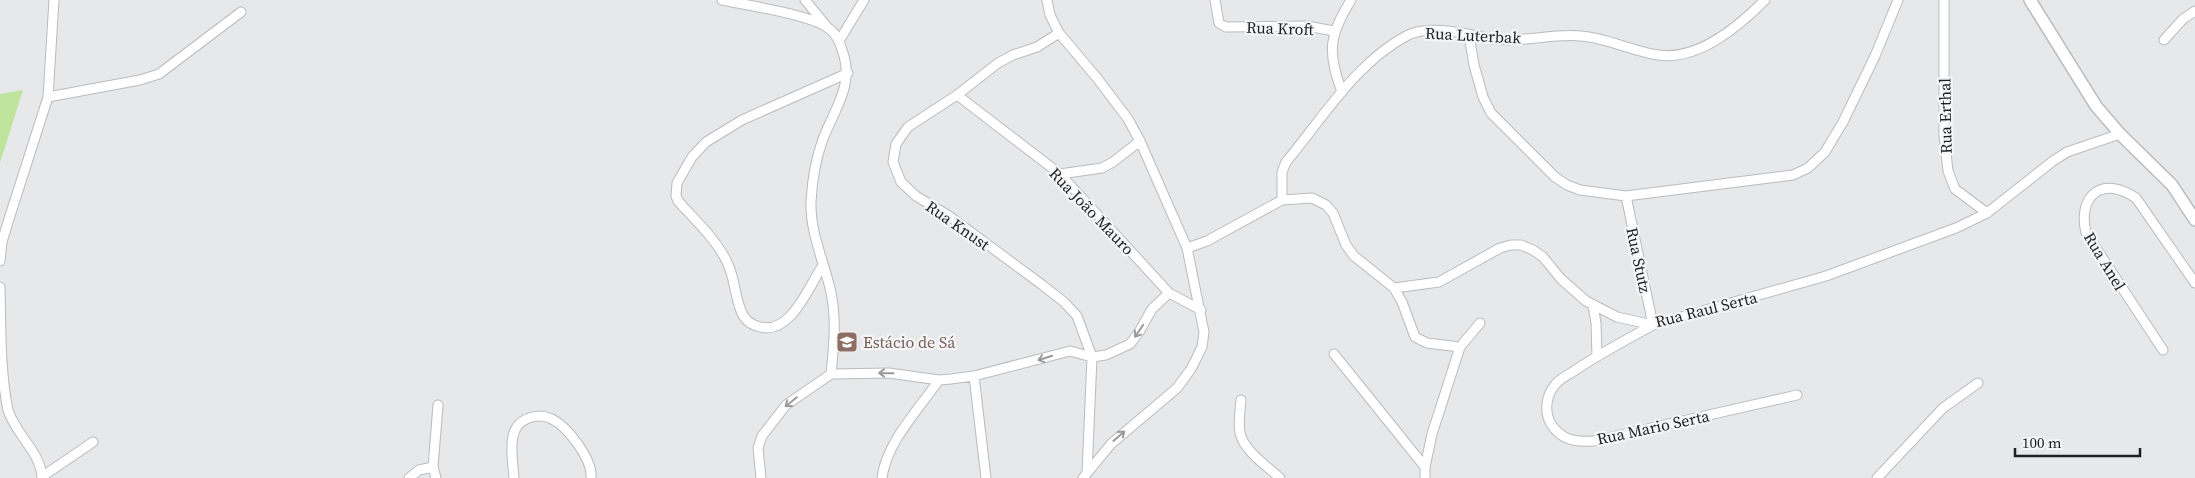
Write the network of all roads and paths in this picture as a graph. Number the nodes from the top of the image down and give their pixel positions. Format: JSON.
{"nodes":[{"id":1,"x":54,"y":0,"type":"edge"},
{"id":2,"x":722,"y":0,"type":"edge"},
{"id":3,"x":805,"y":0,"type":"edge"},
{"id":4,"x":864,"y":0,"type":"edge"},
{"id":5,"x":1047,"y":0,"type":"edge"},
{"id":6,"x":1215,"y":0,"type":"edge"},
{"id":7,"x":1352,"y":0,"type":"edge"},
{"id":8,"x":1765,"y":0,"type":"edge"},
{"id":9,"x":1898,"y":0,"type":"edge"},
{"id":10,"x":1944,"y":0,"type":"edge"},
{"id":11,"x":2030,"y":0,"type":"edge"},
{"id":12,"x":2195,"y":11,"type":"edge"},
{"id":13,"x":241,"y":12,"type":"dead end"},
{"id":14,"x":829,"y":28,"type":"junction"},
{"id":15,"x":1334,"y":31,"type":"junction"},
{"id":16,"x":1059,"y":33,"type":"junction"},
{"id":17,"x":1469,"y":35,"type":"junction"},
{"id":18,"x":2164,"y":40,"type":"dead end"},
{"id":19,"x":839,"y":41,"type":"junction"},
{"id":20,"x":848,"y":72,"type":"junction"},
{"id":21,"x":1342,"y":92,"type":"junction"},
{"id":22,"x":957,"y":95,"type":"junction"},
{"id":23,"x":48,"y":97,"type":"junction"},
{"id":24,"x":2120,"y":134,"type":"junction"},
{"id":25,"x":1140,"y":140,"type":"junction"},
{"id":26,"x":1060,"y":174,"type":"junction"},
{"id":27,"x":1626,"y":196,"type":"junction"},
{"id":28,"x":1282,"y":200,"type":"junction"},
{"id":29,"x":1988,"y":213,"type":"junction"},
{"id":30,"x":2195,"y":220,"type":"edge"},
{"id":31,"x":1187,"y":248,"type":"junction"},
{"id":32,"x":0,"y":261,"type":"edge"},
{"id":33,"x":823,"y":265,"type":"junction"},
{"id":34,"x":2195,"y":283,"type":"edge"},
{"id":35,"x":0,"y":287,"type":"edge"},
{"id":36,"x":1394,"y":288,"type":"junction"},
{"id":37,"x":1169,"y":293,"type":"junction"},
{"id":38,"x":1593,"y":305,"type":"junction"},
{"id":39,"x":1201,"y":310,"type":"junction"},
{"id":40,"x":1480,"y":322,"type":"dead end"},
{"id":41,"x":1653,"y":325,"type":"junction"},
{"id":42,"x":1460,"y":348,"type":"junction"},
{"id":43,"x":2163,"y":350,"type":"dead end"},
{"id":44,"x":1334,"y":354,"type":"dead end"},
{"id":45,"x":1597,"y":356,"type":"junction"},
{"id":46,"x":1092,"y":357,"type":"junction"},
{"id":47,"x":831,"y":374,"type":"junction"},
{"id":48,"x":974,"y":376,"type":"junction"},
{"id":49,"x":939,"y":380,"type":"junction"},
{"id":50,"x":1978,"y":383,"type":"dead end"},
{"id":51,"x":1797,"y":394,"type":"dead end"},
{"id":52,"x":1241,"y":400,"type":"dead end"},
{"id":53,"x":438,"y":406,"type":"dead end"},
{"id":54,"x":94,"y":442,"type":"dead end"},
{"id":55,"x":433,"y":467,"type":"junction"},
{"id":56,"x":1425,"y":467,"type":"junction"},
{"id":57,"x":1087,"y":476,"type":"edge"},
{"id":58,"x":43,"y":477,"type":"edge"},
{"id":59,"x":409,"y":478,"type":"edge"},
{"id":60,"x":436,"y":478,"type":"edge"},
{"id":61,"x":514,"y":478,"type":"edge"},
{"id":62,"x":591,"y":478,"type":"edge"},
{"id":63,"x":761,"y":478,"type":"edge"},
{"id":64,"x":882,"y":478,"type":"edge"},
{"id":65,"x":986,"y":478,"type":"edge"},
{"id":66,"x":1280,"y":478,"type":"edge"},
{"id":67,"x":1425,"y":478,"type":"edge"},
{"id":68,"x":1877,"y":478,"type":"edge"}],
"edges":[{"from":1,"to":23,"type":"street"},
{"from":2,"to":14,"type":"street"},
{"from":3,"to":14,"type":"street"},
{"from":4,"to":19,"type":"street"},
{"from":5,"to":16,"type":"street"},
{"from":6,"to":15,"type":"street","name":"Rua Kroft"},
{"from":7,"to":15,"type":"street"},
{"from":8,"to":17,"type":"street","name":"Rua Luterbak"},
{"from":9,"to":27,"type":"street"},
{"from":10,"to":29,"type":"street","name":"Rua Erthal"},
{"from":11,"to":24,"type":"street"},
{"from":12,"to":18,"type":"street"},
{"from":13,"to":23,"type":"street"},
{"from":14,"to":19,"type":"street"},
{"from":15,"to":21,"type":"street"},
{"from":16,"to":22,"type":"street","name":"Rua Knust"},
{"from":16,"to":25,"type":"street"},
{"from":17,"to":21,"type":"street","name":"Rua Luterbak"},
{"from":17,"to":27,"type":"street"},
{"from":19,"to":20,"type":"street"},
{"from":20,"to":33,"type":"street"},
{"from":20,"to":33,"type":"street"},
{"from":21,"to":28,"type":"street","name":"Rua Luterbak"},
{"from":22,"to":26,"type":"street","name":"Rua João Mauro"},
{"from":22,"to":46,"type":"street","name":"Rua Knust"},
{"from":23,"to":32,"type":"street"},
{"from":24,"to":29,"type":"street","name":"Rua Raul Serta"},
{"from":24,"to":30,"type":"street"},
{"from":25,"to":26,"type":"street"},
{"from":25,"to":31,"type":"street"},
{"from":26,"to":37,"type":"street","name":"Rua João Mauro"},
{"from":27,"to":41,"type":"street","name":"Rua Stutz"},
{"from":28,"to":31,"type":"street"},
{"from":28,"to":36,"type":"street"},
{"from":29,"to":41,"type":"street","name":"Rua Raul Serta"},
{"from":31,"to":39,"type":"street"},
{"from":33,"to":47,"type":"street"},
{"from":34,"to":43,"type":"street","name":"Rua Anel"},
{"from":35,"to":58,"type":"street"},
{"from":36,"to":38,"type":"street","name":"Rua Raul Serta"},
{"from":36,"to":42,"type":"street"},
{"from":37,"to":39,"type":"street","name":"Rua João Mauro"},
{"from":37,"to":46,"type":"street","one_way":true},
{"from":38,"to":41,"type":"street","name":"Rua Raul Serta"},
{"from":38,"to":45,"type":"street"},
{"from":57,"to":39,"type":"street","one_way":true},
{"from":40,"to":42,"type":"street"},
{"from":41,"to":45,"type":"street","name":"Rua Mario Serta"},
{"from":42,"to":56,"type":"street"},
{"from":44,"to":56,"type":"street"},
{"from":45,"to":51,"type":"street","name":"Rua Mario Serta"},
{"from":46,"to":48,"type":"street","one_way":true},
{"from":46,"to":57,"type":"street","name":"Rua Knust"},
{"from":49,"to":47,"type":"street","one_way":true},
{"from":47,"to":63,"type":"street","one_way":true},
{"from":48,"to":49,"type":"street"},
{"from":48,"to":65,"type":"street"},
{"from":49,"to":64,"type":"street"},
{"from":50,"to":68,"type":"street"},
{"from":52,"to":66,"type":"street"},
{"from":53,"to":55,"type":"street"},
{"from":54,"to":58,"type":"street"},
{"from":55,"to":59,"type":"street"},
{"from":55,"to":60,"type":"street"},
{"from":56,"to":67,"type":"street"},
{"from":61,"to":62,"type":"street"}]}
